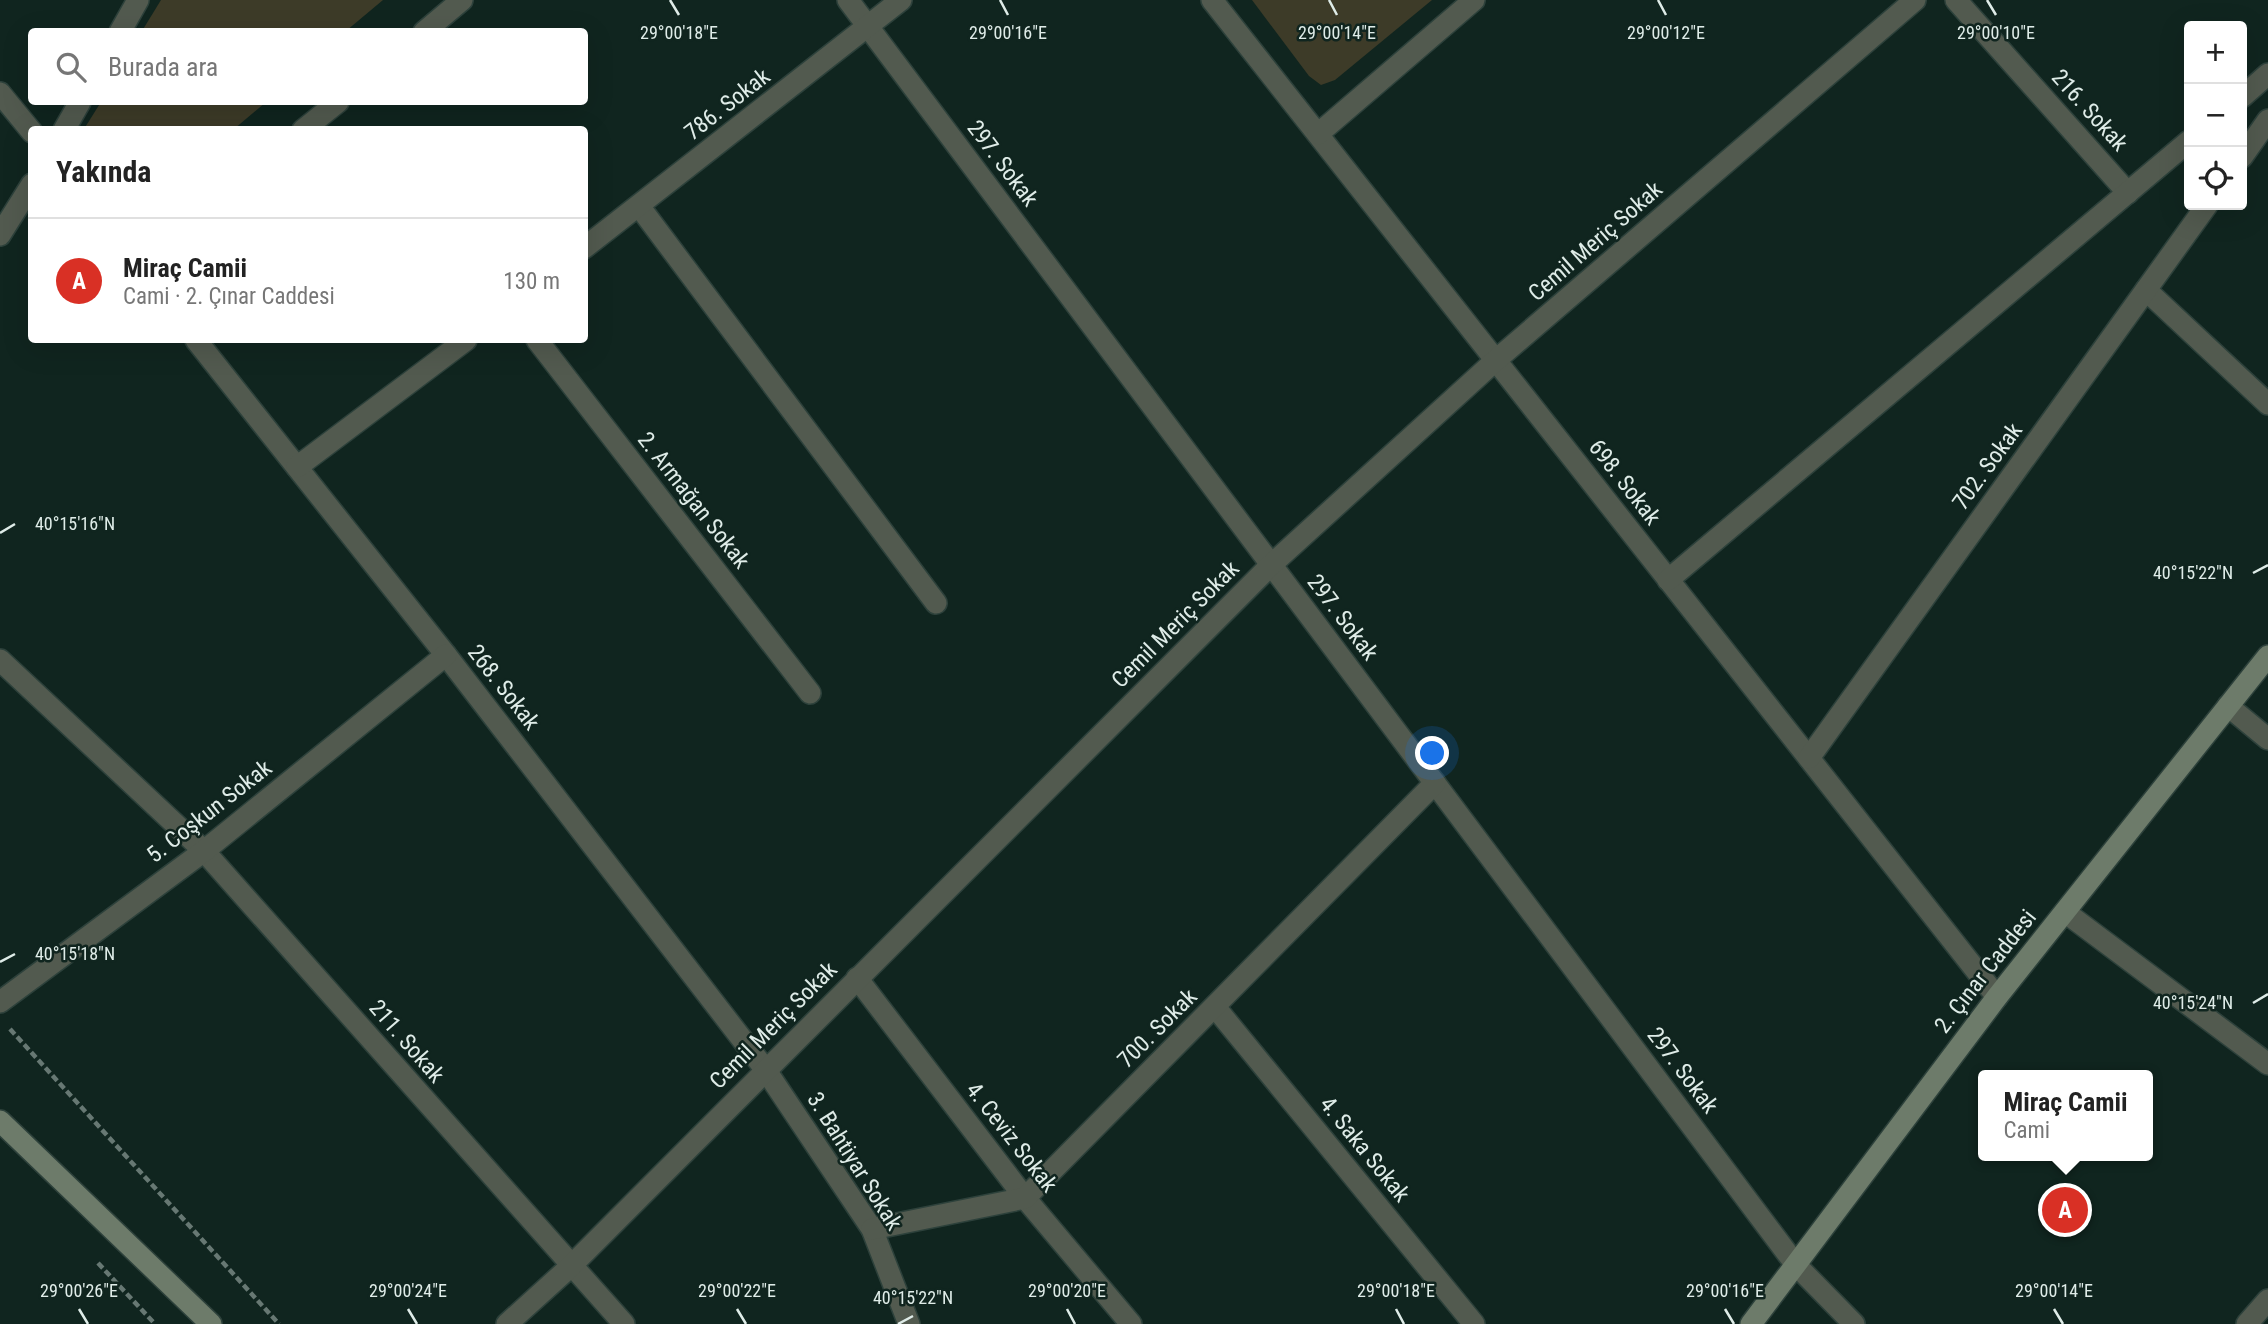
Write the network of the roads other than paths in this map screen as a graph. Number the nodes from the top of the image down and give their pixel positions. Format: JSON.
{"nodes":[{"id":1,"x":138,"y":0,"type":"edge"},
{"id":2,"x":462,"y":0,"type":"edge"},
{"id":3,"x":848,"y":0,"type":"edge"},
{"id":4,"x":901,"y":0,"type":"edge"},
{"id":5,"x":1212,"y":0,"type":"edge"},
{"id":6,"x":1474,"y":0,"type":"edge"},
{"id":7,"x":1915,"y":0,"type":"edge"},
{"id":8,"x":1956,"y":0,"type":"edge"},
{"id":9,"x":867,"y":26,"type":"junction"},
{"id":10,"x":122,"y":28,"type":"edge"},
{"id":11,"x":429,"y":28,"type":"edge"},
{"id":12,"x":2268,"y":74,"type":"edge"},
{"id":13,"x":0,"y":93,"type":"edge"},
{"id":14,"x":2247,"y":93,"type":"edge"},
{"id":15,"x":78,"y":105,"type":"edge"},
{"id":16,"x":334,"y":105,"type":"edge"},
{"id":17,"x":2268,"y":120,"type":"edge"},
{"id":18,"x":66,"y":126,"type":"edge"},
{"id":19,"x":308,"y":126,"type":"edge"},
{"id":20,"x":28,"y":127,"type":"edge"},
{"id":21,"x":1318,"y":134,"type":"junction"},
{"id":22,"x":2184,"y":145,"type":"edge"},
{"id":23,"x":2247,"y":150,"type":"edge"},
{"id":24,"x":28,"y":190,"type":"edge"},
{"id":25,"x":2128,"y":193,"type":"junction"},
{"id":26,"x":639,"y":206,"type":"junction"},
{"id":27,"x":2203,"y":210,"type":"edge"},
{"id":28,"x":0,"y":235,"type":"edge"},
{"id":29,"x":588,"y":245,"type":"edge"},
{"id":30,"x":2146,"y":290,"type":"junction"},
{"id":31,"x":198,"y":343,"type":"edge"},
{"id":32,"x":462,"y":343,"type":"edge"},
{"id":33,"x":539,"y":343,"type":"edge"},
{"id":34,"x":1496,"y":360,"type":"junction"},
{"id":35,"x":2268,"y":404,"type":"edge"},
{"id":36,"x":297,"y":467,"type":"junction"},
{"id":37,"x":1271,"y":565,"type":"junction"},
{"id":38,"x":1668,"y":580,"type":"junction"},
{"id":39,"x":936,"y":604,"type":"dead end"},
{"id":40,"x":446,"y":655,"type":"junction"},
{"id":41,"x":2268,"y":656,"type":"edge"},
{"id":42,"x":0,"y":660,"type":"edge"},
{"id":43,"x":810,"y":693,"type":"dead end"},
{"id":44,"x":2228,"y":706,"type":"junction"},
{"id":45,"x":2268,"y":739,"type":"edge"},
{"id":46,"x":1809,"y":758,"type":"junction"},
{"id":47,"x":1435,"y":783,"type":"junction"},
{"id":48,"x":204,"y":851,"type":"junction"},
{"id":49,"x":2064,"y":912,"type":"junction"},
{"id":50,"x":857,"y":978,"type":"junction"},
{"id":51,"x":1997,"y":997,"type":"junction"},
{"id":52,"x":0,"y":1002,"type":"edge"},
{"id":53,"x":1215,"y":1007,"type":"junction"},
{"id":54,"x":2268,"y":1064,"type":"edge"},
{"id":55,"x":765,"y":1069,"type":"junction"},
{"id":56,"x":0,"y":1121,"type":"edge"},
{"id":57,"x":1025,"y":1198,"type":"junction"},
{"id":58,"x":872,"y":1229,"type":"junction"},
{"id":59,"x":1796,"y":1265,"type":"junction"},
{"id":60,"x":571,"y":1266,"type":"junction"},
{"id":61,"x":2267,"y":1305,"type":"edge"},
{"id":62,"x":211,"y":1324,"type":"edge"},
{"id":63,"x":507,"y":1324,"type":"edge"},
{"id":64,"x":624,"y":1324,"type":"edge"},
{"id":65,"x":909,"y":1324,"type":"edge"},
{"id":66,"x":1131,"y":1324,"type":"edge"},
{"id":67,"x":1474,"y":1324,"type":"edge"},
{"id":68,"x":1751,"y":1324,"type":"edge"},
{"id":69,"x":1854,"y":1324,"type":"edge"},
{"id":70,"x":2247,"y":1324,"type":"edge"}],
"edges":[{"from":1,"to":10,"type":"street"},
{"from":2,"to":11,"type":"street"},
{"from":3,"to":9,"type":"street","name":"297. Sokak"},
{"from":4,"to":9,"type":"street","name":"786. Sokak"},
{"from":5,"to":21,"type":"street","name":"698. Sokak"},
{"from":6,"to":21,"type":"street"},
{"from":7,"to":34,"type":"street","name":"Cemil Meriç Sokak"},
{"from":8,"to":25,"type":"street","name":"216. Sokak"},
{"from":9,"to":26,"type":"street","name":"786. Sokak"},
{"from":9,"to":37,"type":"street","name":"297. Sokak"},
{"from":12,"to":14,"type":"street"},
{"from":13,"to":20,"type":"street"},
{"from":15,"to":18,"type":"street"},
{"from":16,"to":19,"type":"street"},
{"from":17,"to":23,"type":"street"},
{"from":21,"to":34,"type":"street","name":"698. Sokak"},
{"from":22,"to":25,"type":"street"},
{"from":24,"to":28,"type":"street"},
{"from":25,"to":38,"type":"street"},
{"from":26,"to":29,"type":"street","name":"786. Sokak"},
{"from":26,"to":39,"type":"street"},
{"from":27,"to":30,"type":"street","name":"702. Sokak"},
{"from":30,"to":35,"type":"street"},
{"from":30,"to":46,"type":"street","name":"702. Sokak"},
{"from":31,"to":36,"type":"street","name":"268. Sokak"},
{"from":32,"to":36,"type":"street"},
{"from":33,"to":43,"type":"street","name":"2. Armağan Sokak"},
{"from":34,"to":37,"type":"street","name":"Cemil Meriç Sokak"},
{"from":34,"to":38,"type":"street","name":"698. Sokak"},
{"from":36,"to":40,"type":"street","name":"268. Sokak"},
{"from":37,"to":47,"type":"street","name":"297. Sokak"},
{"from":37,"to":50,"type":"street","name":"Cemil Meriç Sokak"},
{"from":38,"to":46,"type":"street","name":"698. Sokak"},
{"from":40,"to":48,"type":"street","name":"5. Coşkun Sokak"},
{"from":40,"to":55,"type":"street","name":"268. Sokak"},
{"from":41,"to":44,"type":"street","name":"2. Çınar Caddesi"},
{"from":42,"to":48,"type":"street","name":"211. Sokak"},
{"from":44,"to":45,"type":"street"},
{"from":44,"to":49,"type":"street","name":"2. Çınar Caddesi"},
{"from":46,"to":51,"type":"street","name":"698. Sokak"},
{"from":47,"to":53,"type":"street","name":"700. Sokak"},
{"from":47,"to":59,"type":"street","name":"297. Sokak"},
{"from":48,"to":52,"type":"street","name":"5. Coşkun Sokak"},
{"from":48,"to":60,"type":"street","name":"211. Sokak"},
{"from":49,"to":51,"type":"street","name":"2. Çınar Caddesi"},
{"from":49,"to":54,"type":"street"},
{"from":50,"to":55,"type":"street","name":"Cemil Meriç Sokak"},
{"from":50,"to":57,"type":"street","name":"4. Ceviz Sokak"},
{"from":51,"to":59,"type":"street","name":"2. Çınar Caddesi"},
{"from":53,"to":57,"type":"street","name":"700. Sokak"},
{"from":53,"to":67,"type":"street","name":"4. Saka Sokak"},
{"from":55,"to":58,"type":"street","name":"3. Bahtiyar Sokak"},
{"from":55,"to":60,"type":"street","name":"Cemil Meriç Sokak"},
{"from":56,"to":62,"type":"street"},
{"from":57,"to":58,"type":"street"},
{"from":57,"to":66,"type":"street","name":"4. Ceviz Sokak"},
{"from":58,"to":65,"type":"street","name":"3. Bahtiyar Sokak"},
{"from":59,"to":68,"type":"street","name":"2. Çınar Caddesi"},
{"from":59,"to":69,"type":"street","name":"297. Sokak"},
{"from":60,"to":63,"type":"street","name":"Cemil Meriç Sokak"},
{"from":60,"to":64,"type":"street","name":"211. Sokak"},
{"from":61,"to":70,"type":"street"}]}
